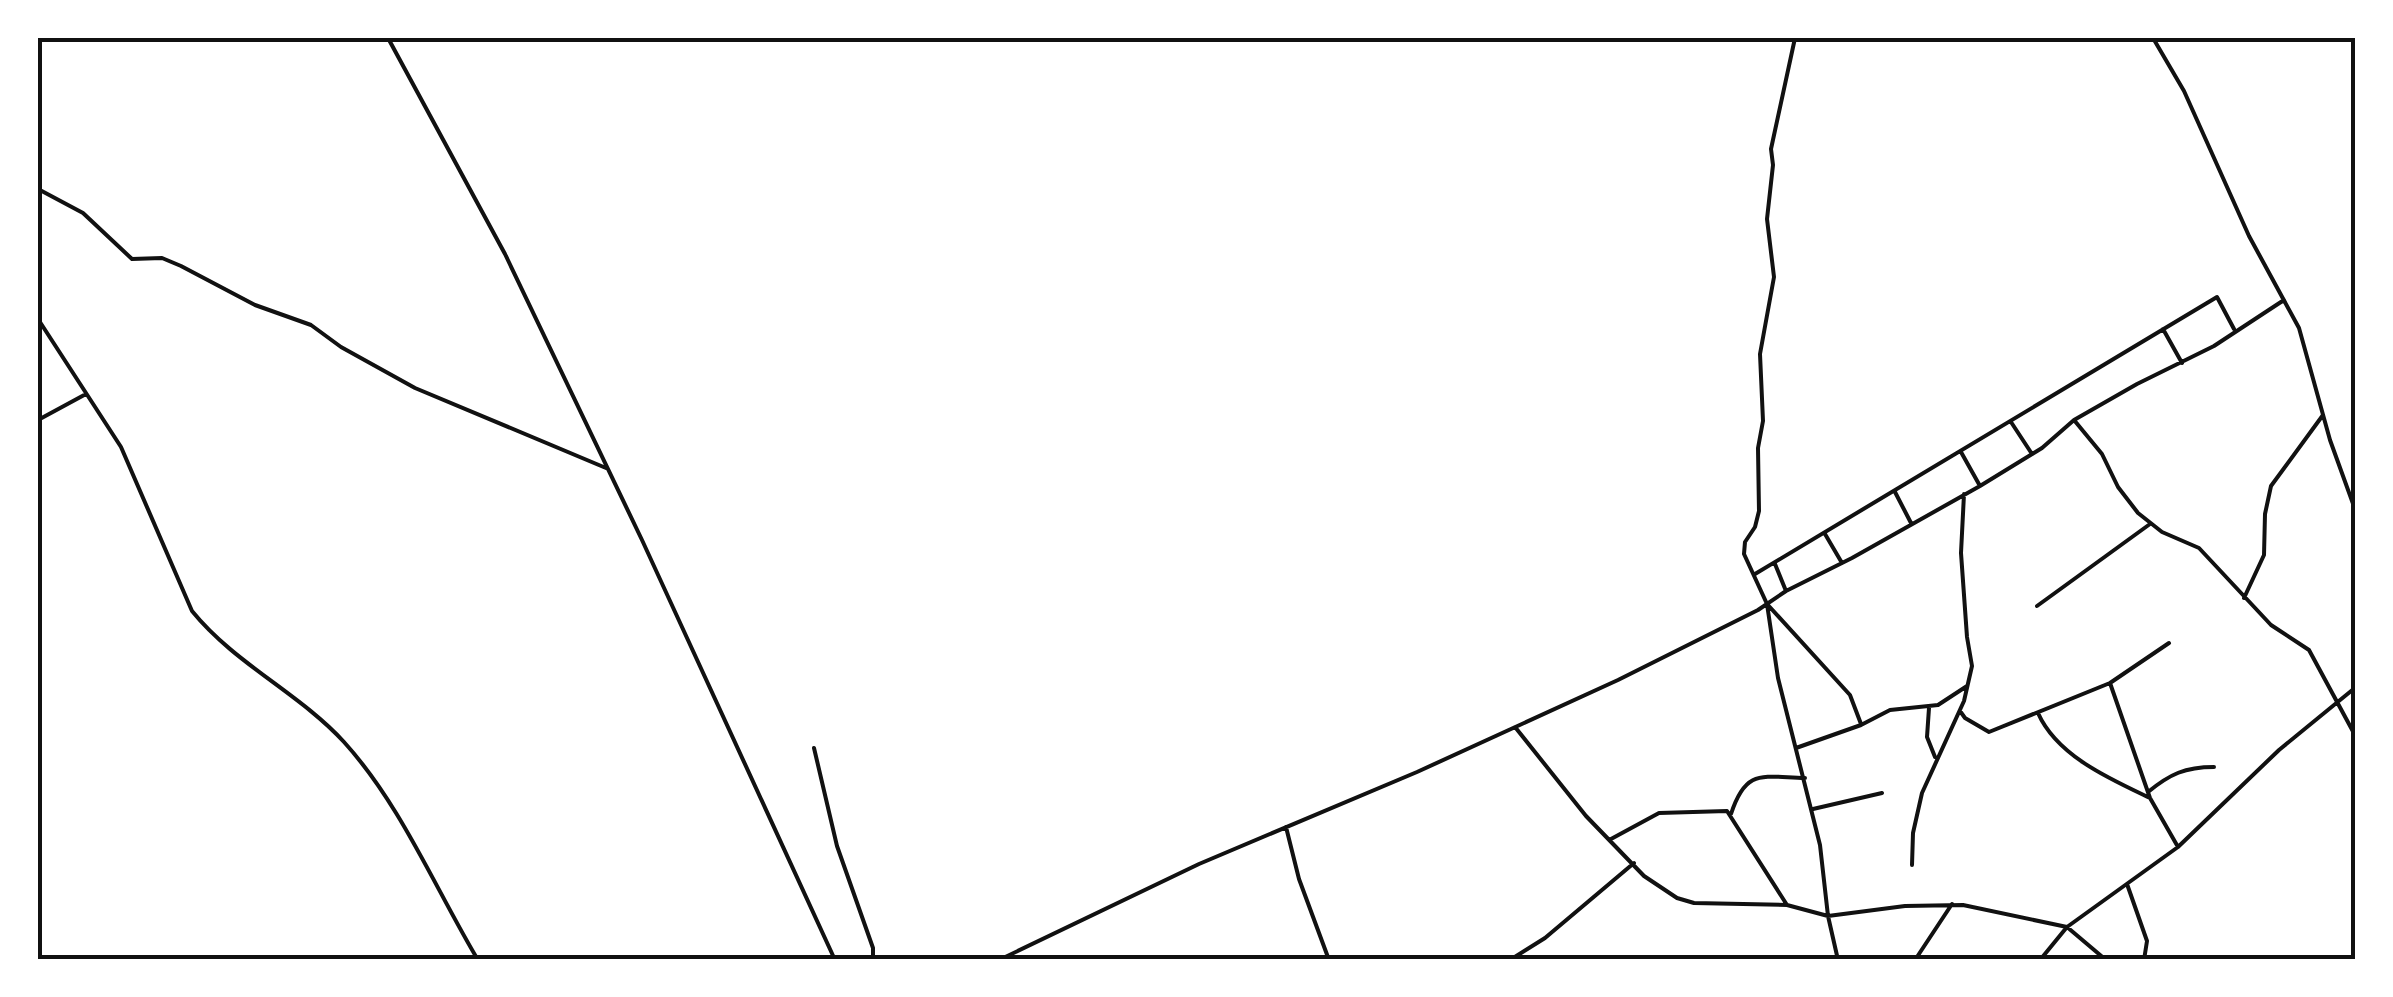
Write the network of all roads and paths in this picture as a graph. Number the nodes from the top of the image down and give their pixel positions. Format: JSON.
{"nodes":[{"id":1,"x":388,"y":38,"type":"edge"},
{"id":2,"x":1795,"y":38,"type":"edge"},
{"id":3,"x":2153,"y":38,"type":"edge"},
{"id":4,"x":38,"y":190,"type":"edge"},
{"id":5,"x":2284,"y":300,"type":"junction"},
{"id":6,"x":38,"y":319,"type":"edge"},
{"id":7,"x":2164,"y":330,"type":"junction"},
{"id":8,"x":2235,"y":331,"type":"junction"},
{"id":9,"x":2182,"y":363,"type":"junction"},
{"id":10,"x":87,"y":394,"type":"junction"},
{"id":11,"x":2324,"y":413,"type":"junction"},
{"id":12,"x":38,"y":420,"type":"edge"},
{"id":13,"x":2074,"y":420,"type":"junction"},
{"id":14,"x":2012,"y":422,"type":"junction"},
{"id":15,"x":1961,"y":452,"type":"junction"},
{"id":16,"x":2032,"y":454,"type":"junction"},
{"id":17,"x":606,"y":468,"type":"junction"},
{"id":18,"x":1980,"y":486,"type":"junction"},
{"id":19,"x":1895,"y":492,"type":"junction"},
{"id":20,"x":1964,"y":494,"type":"junction"},
{"id":21,"x":2356,"y":512,"type":"edge"},
{"id":22,"x":1912,"y":524,"type":"junction"},
{"id":23,"x":2150,"y":524,"type":"junction"},
{"id":24,"x":1825,"y":534,"type":"junction"},
{"id":25,"x":1842,"y":563,"type":"junction"},
{"id":26,"x":1774,"y":564,"type":"junction"},
{"id":27,"x":1755,"y":574,"type":"junction"},
{"id":28,"x":1786,"y":591,"type":"junction"},
{"id":29,"x":2244,"y":598,"type":"junction"},
{"id":30,"x":1767,"y":604,"type":"junction"},
{"id":31,"x":2038,"y":606,"type":"dead end"},
{"id":32,"x":2169,"y":643,"type":"dead end"},
{"id":33,"x":2110,"y":683,"type":"junction"},
{"id":34,"x":1967,"y":686,"type":"junction"},
{"id":35,"x":2356,"y":687,"type":"edge"},
{"id":36,"x":2337,"y":702,"type":"junction"},
{"id":37,"x":1929,"y":708,"type":"junction"},
{"id":38,"x":1960,"y":711,"type":"junction"},
{"id":39,"x":2038,"y":713,"type":"junction"},
{"id":40,"x":1861,"y":724,"type":"junction"},
{"id":41,"x":1515,"y":727,"type":"junction"},
{"id":42,"x":2356,"y":737,"type":"edge"},
{"id":43,"x":814,"y":748,"type":"dead end"},
{"id":44,"x":1796,"y":748,"type":"junction"},
{"id":45,"x":1935,"y":758,"type":"junction"},
{"id":46,"x":2214,"y":767,"type":"dead end"},
{"id":47,"x":1805,"y":778,"type":"junction"},
{"id":48,"x":1882,"y":793,"type":"dead end"},
{"id":49,"x":2149,"y":795,"type":"junction"},
{"id":50,"x":1812,"y":809,"type":"junction"},
{"id":51,"x":1730,"y":814,"type":"junction"},
{"id":52,"x":1286,"y":827,"type":"junction"},
{"id":53,"x":1610,"y":840,"type":"junction"},
{"id":54,"x":2178,"y":847,"type":"junction"},
{"id":55,"x":1634,"y":864,"type":"junction"},
{"id":56,"x":1912,"y":865,"type":"dead end"},
{"id":57,"x":2127,"y":884,"type":"junction"},
{"id":58,"x":1952,"y":904,"type":"junction"},
{"id":59,"x":1787,"y":905,"type":"junction"},
{"id":60,"x":1828,"y":916,"type":"junction"},
{"id":61,"x":2067,"y":927,"type":"junction"},
{"id":62,"x":478,"y":960,"type":"edge"},
{"id":63,"x":835,"y":960,"type":"edge"},
{"id":64,"x":873,"y":960,"type":"edge"},
{"id":65,"x":999,"y":960,"type":"edge"},
{"id":66,"x":1329,"y":960,"type":"edge"},
{"id":67,"x":1510,"y":960,"type":"edge"},
{"id":68,"x":1838,"y":960,"type":"edge"},
{"id":69,"x":1915,"y":960,"type":"edge"},
{"id":70,"x":2040,"y":960,"type":"edge"},
{"id":71,"x":2106,"y":960,"type":"edge"},
{"id":72,"x":2144,"y":960,"type":"edge"}],
"edges":[{"from":1,"to":17,"type":"street"},
{"from":2,"to":27,"type":"street"},
{"from":3,"to":5,"type":"street"},
{"from":4,"to":17,"type":"street"},
{"from":5,"to":8,"type":"street"},
{"from":5,"to":11,"type":"street"},
{"from":6,"to":10,"type":"street"},
{"from":7,"to":8,"type":"street"},
{"from":7,"to":9,"type":"street"},
{"from":7,"to":14,"type":"street"},
{"from":8,"to":9,"type":"street"},
{"from":9,"to":13,"type":"street"},
{"from":10,"to":12,"type":"street"},
{"from":10,"to":62,"type":"street"},
{"from":11,"to":21,"type":"street"},
{"from":11,"to":29,"type":"street"},
{"from":13,"to":16,"type":"street"},
{"from":13,"to":23,"type":"street"},
{"from":14,"to":15,"type":"street"},
{"from":14,"to":16,"type":"street"},
{"from":15,"to":18,"type":"street"},
{"from":15,"to":19,"type":"street"},
{"from":16,"to":18,"type":"street"},
{"from":17,"to":63,"type":"street"},
{"from":18,"to":20,"type":"street"},
{"from":19,"to":22,"type":"street"},
{"from":19,"to":24,"type":"street"},
{"from":20,"to":22,"type":"street"},
{"from":20,"to":34,"type":"street"},
{"from":22,"to":25,"type":"street"},
{"from":23,"to":29,"type":"street"},
{"from":23,"to":31,"type":"street"},
{"from":24,"to":25,"type":"street"},
{"from":24,"to":26,"type":"street"},
{"from":25,"to":28,"type":"street"},
{"from":26,"to":27,"type":"street"},
{"from":26,"to":28,"type":"street"},
{"from":27,"to":30,"type":"street"},
{"from":28,"to":30,"type":"street"},
{"from":29,"to":36,"type":"street"},
{"from":30,"to":40,"type":"street"},
{"from":30,"to":41,"type":"street"},
{"from":30,"to":44,"type":"street"},
{"from":32,"to":33,"type":"street"},
{"from":33,"to":39,"type":"street"},
{"from":33,"to":49,"type":"street"},
{"from":34,"to":37,"type":"street"},
{"from":34,"to":38,"type":"street"},
{"from":35,"to":36,"type":"street"},
{"from":36,"to":42,"type":"street"},
{"from":36,"to":54,"type":"street"},
{"from":37,"to":40,"type":"street"},
{"from":37,"to":45,"type":"street"},
{"from":38,"to":39,"type":"street"},
{"from":38,"to":45,"type":"street"},
{"from":39,"to":49,"type":"street"},
{"from":40,"to":44,"type":"street"},
{"from":41,"to":52,"type":"street"},
{"from":41,"to":53,"type":"street"},
{"from":43,"to":64,"type":"street"},
{"from":44,"to":47,"type":"street"},
{"from":45,"to":56,"type":"street"},
{"from":46,"to":49,"type":"street"},
{"from":47,"to":50,"type":"street"},
{"from":47,"to":51,"type":"street"},
{"from":48,"to":50,"type":"street"},
{"from":49,"to":54,"type":"street"},
{"from":50,"to":60,"type":"street"},
{"from":51,"to":53,"type":"street"},
{"from":51,"to":59,"type":"street"},
{"from":52,"to":65,"type":"street"},
{"from":52,"to":66,"type":"street"},
{"from":53,"to":55,"type":"street"},
{"from":54,"to":57,"type":"street"},
{"from":55,"to":59,"type":"street"},
{"from":55,"to":67,"type":"street"},
{"from":57,"to":61,"type":"street"},
{"from":57,"to":72,"type":"street"},
{"from":58,"to":60,"type":"street"},
{"from":58,"to":61,"type":"street"},
{"from":58,"to":69,"type":"street"},
{"from":59,"to":60,"type":"street"},
{"from":60,"to":68,"type":"street"},
{"from":61,"to":70,"type":"street"},
{"from":61,"to":71,"type":"street"}]}
